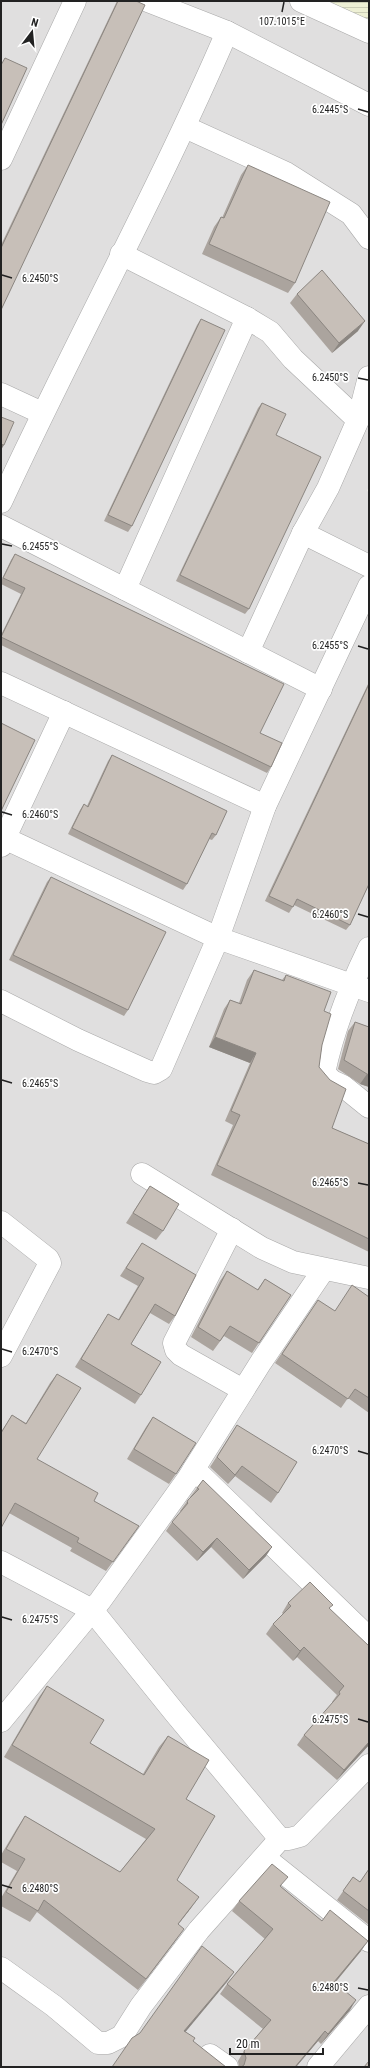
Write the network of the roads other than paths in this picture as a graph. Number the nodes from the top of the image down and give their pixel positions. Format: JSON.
{"nodes":[{"id":1,"x":75,"y":1,"type":"edge"},
{"id":2,"x":148,"y":1,"type":"edge"},
{"id":3,"x":301,"y":1,"type":"edge"},
{"id":4,"x":227,"y":32,"type":"junction"},
{"id":5,"x":369,"y":32,"type":"edge"},
{"id":6,"x":369,"y":105,"type":"edge"},
{"id":7,"x":185,"y":127,"type":"junction"},
{"id":8,"x":1,"y":159,"type":"edge"},
{"id":9,"x":369,"y":238,"type":"edge"},
{"id":10,"x":122,"y":254,"type":"junction"},
{"id":11,"x":247,"y":318,"type":"junction"},
{"id":12,"x":369,"y":377,"type":"edge"},
{"id":13,"x":1,"y":394,"type":"edge"},
{"id":14,"x":42,"y":413,"type":"junction"},
{"id":15,"x":358,"y":420,"type":"junction"},
{"id":16,"x":1,"y":502,"type":"edge"},
{"id":17,"x":1,"y":526,"type":"edge"},
{"id":18,"x":303,"y":533,"type":"junction"},
{"id":19,"x":369,"y":566,"type":"edge"},
{"id":20,"x":369,"y":586,"type":"edge"},
{"id":21,"x":125,"y":589,"type":"junction"},
{"id":22,"x":248,"y":652,"type":"junction"},
{"id":23,"x":1,"y":683,"type":"edge"},
{"id":24,"x":321,"y":689,"type":"junction"},
{"id":25,"x":64,"y":712,"type":"junction"},
{"id":26,"x":264,"y":806,"type":"junction"},
{"id":27,"x":3,"y":842,"type":"edge"},
{"id":28,"x":218,"y":938,"type":"junction"},
{"id":29,"x":369,"y":948,"type":"edge"},
{"id":30,"x":360,"y":988,"type":"edge"},
{"id":31,"x":1,"y":1001,"type":"edge"},
{"id":32,"x":369,"y":1106,"type":"edge"},
{"id":33,"x":142,"y":1174,"type":"dead end"},
{"id":34,"x":1,"y":1222,"type":"edge"},
{"id":35,"x":232,"y":1230,"type":"junction"},
{"id":36,"x":324,"y":1269,"type":"junction"},
{"id":37,"x":369,"y":1278,"type":"edge"},
{"id":38,"x":1,"y":1356,"type":"edge"},
{"id":39,"x":243,"y":1390,"type":"junction"},
{"id":40,"x":194,"y":1469,"type":"junction"},
{"id":41,"x":1,"y":1562,"type":"edge"},
{"id":42,"x":92,"y":1610,"type":"junction"},
{"id":43,"x":369,"y":1638,"type":"edge"},
{"id":44,"x":1,"y":1721,"type":"edge"},
{"id":45,"x":369,"y":1765,"type":"edge"},
{"id":46,"x":280,"y":1839,"type":"junction"},
{"id":47,"x":264,"y":1858,"type":"junction"},
{"id":48,"x":369,"y":1941,"type":"edge"},
{"id":49,"x":1,"y":1968,"type":"edge"},
{"id":50,"x":369,"y":2006,"type":"edge"},
{"id":51,"x":210,"y":2055,"type":"edge"},
{"id":52,"x":227,"y":2067,"type":"edge"},
{"id":53,"x":318,"y":2067,"type":"edge"}],
"edges":[{"from":1,"to":8,"type":"street"},
{"from":2,"to":4,"type":"street"},
{"from":3,"to":5,"type":"street"},
{"from":4,"to":6,"type":"street"},
{"from":4,"to":7,"type":"street"},
{"from":7,"to":9,"type":"street"},
{"from":7,"to":10,"type":"street"},
{"from":10,"to":11,"type":"street"},
{"from":10,"to":14,"type":"street"},
{"from":11,"to":15,"type":"street"},
{"from":11,"to":21,"type":"street"},
{"from":12,"to":15,"type":"street"},
{"from":13,"to":14,"type":"street"},
{"from":14,"to":16,"type":"street"},
{"from":15,"to":18,"type":"street"},
{"from":17,"to":21,"type":"street"},
{"from":18,"to":19,"type":"street"},
{"from":18,"to":22,"type":"street"},
{"from":20,"to":24,"type":"street"},
{"from":21,"to":22,"type":"street"},
{"from":22,"to":24,"type":"street"},
{"from":23,"to":25,"type":"street"},
{"from":24,"to":26,"type":"street"},
{"from":25,"to":26,"type":"street"},
{"from":25,"to":27,"type":"street"},
{"from":26,"to":28,"type":"street"},
{"from":27,"to":28,"type":"street"},
{"from":28,"to":30,"type":"street"},
{"from":28,"to":31,"type":"street"},
{"from":29,"to":30,"type":"street"},
{"from":30,"to":32,"type":"street"},
{"from":33,"to":35,"type":"street"},
{"from":34,"to":38,"type":"street"},
{"from":35,"to":36,"type":"street"},
{"from":35,"to":39,"type":"street"},
{"from":36,"to":37,"type":"street"},
{"from":36,"to":39,"type":"street"},
{"from":39,"to":40,"type":"street"},
{"from":40,"to":42,"type":"street"},
{"from":40,"to":43,"type":"street"},
{"from":41,"to":42,"type":"street"},
{"from":42,"to":44,"type":"street"},
{"from":42,"to":46,"type":"street"},
{"from":45,"to":46,"type":"street"},
{"from":46,"to":47,"type":"street"},
{"from":47,"to":48,"type":"street"},
{"from":47,"to":49,"type":"street"},
{"from":50,"to":53,"type":"street"},
{"from":51,"to":52,"type":"street"}]}
